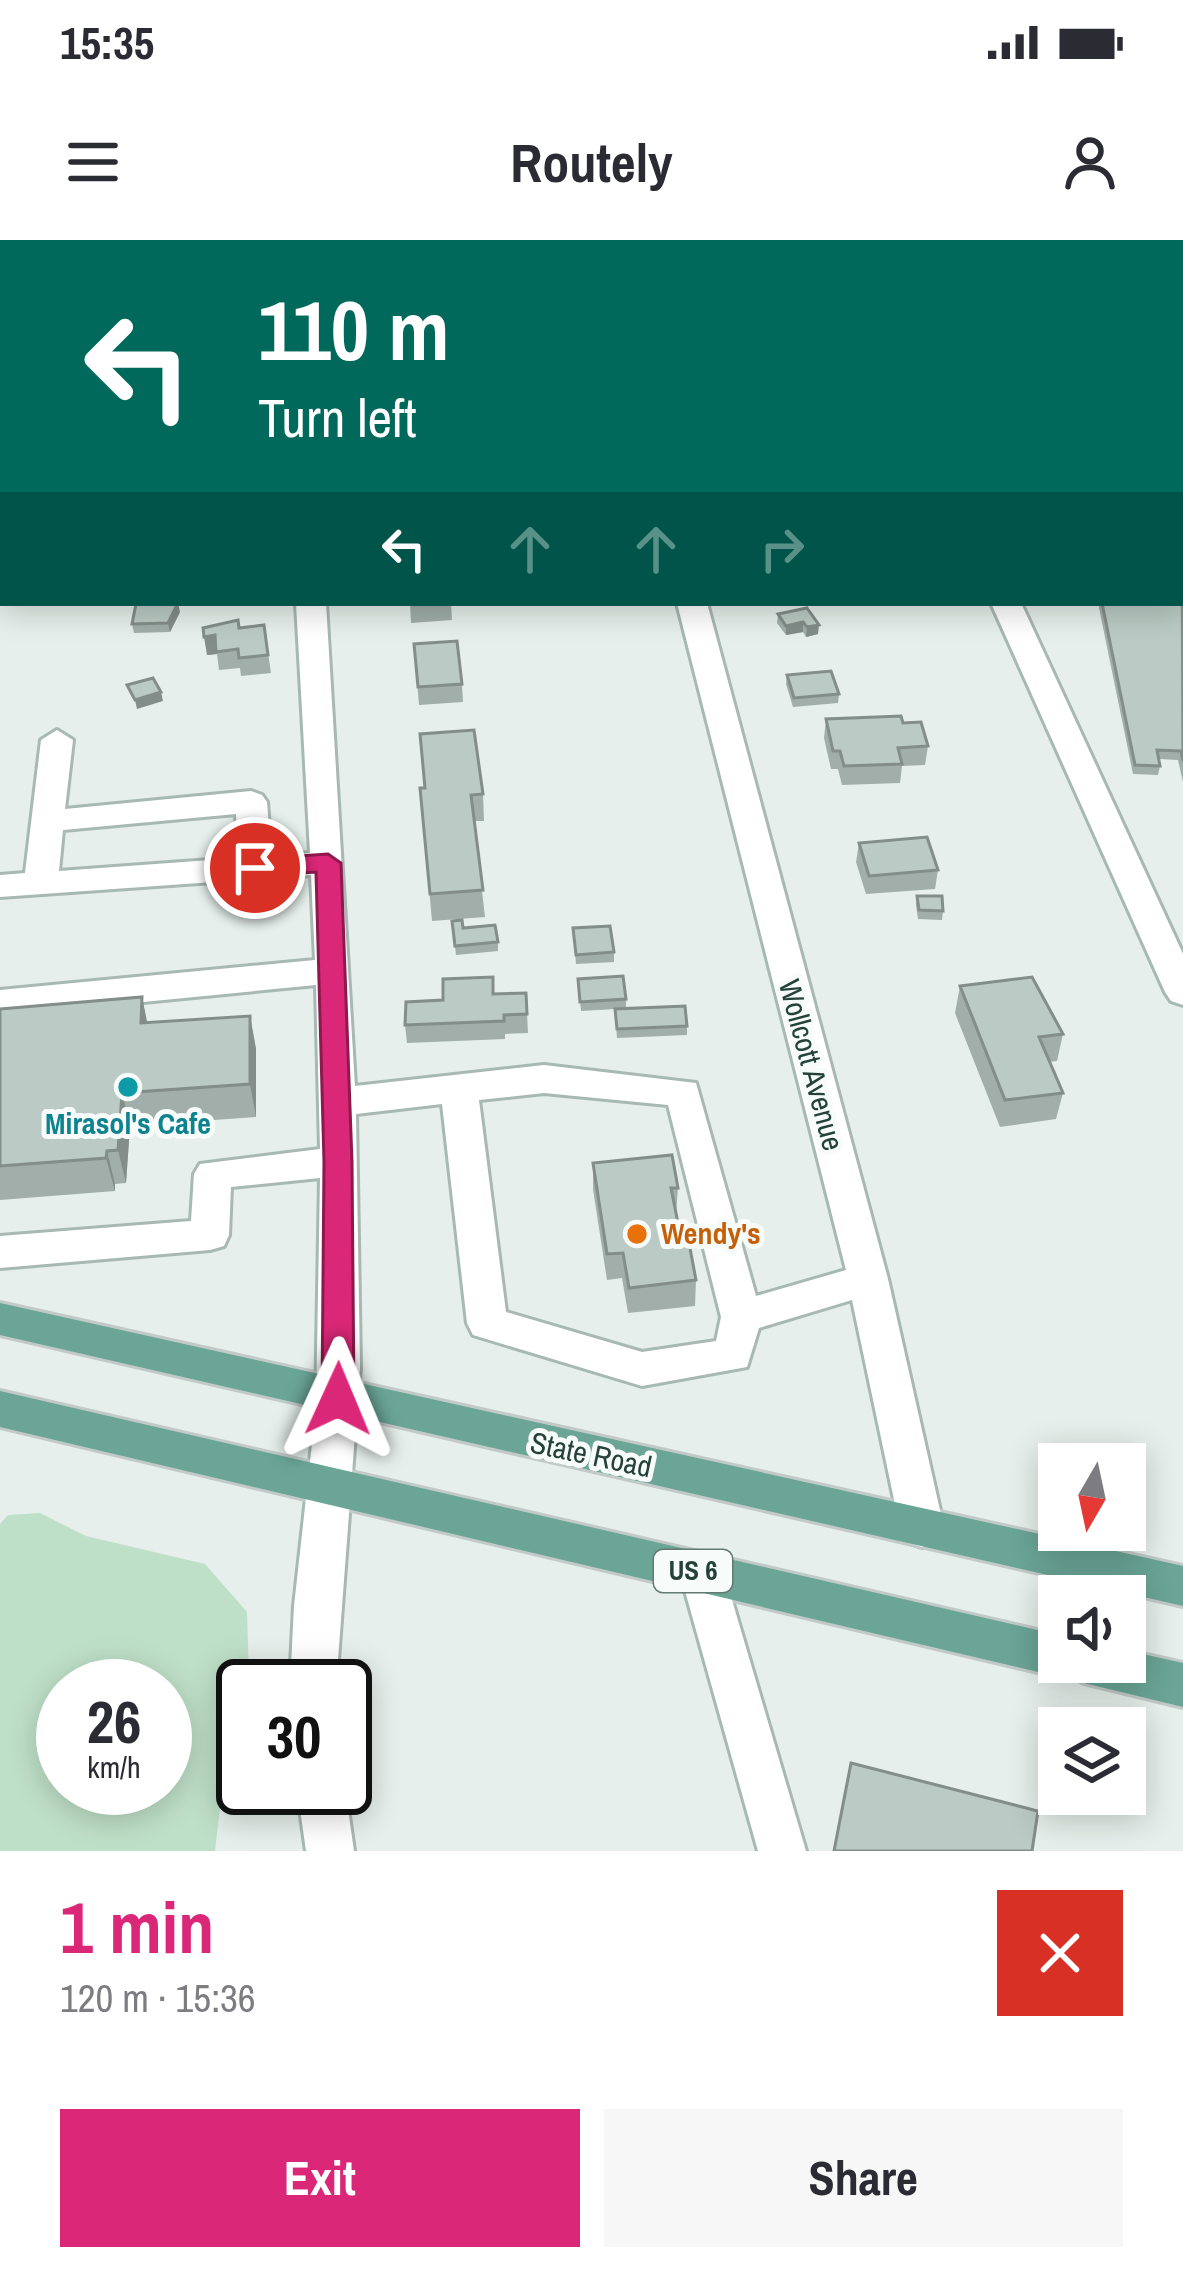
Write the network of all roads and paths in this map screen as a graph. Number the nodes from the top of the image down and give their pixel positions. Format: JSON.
{"nodes":[{"id":1,"x":311,"y":606,"type":"edge"},
{"id":2,"x":693,"y":606,"type":"edge"},
{"id":3,"x":1007,"y":606,"type":"edge"},
{"id":4,"x":57,"y":740,"type":"dead end"},
{"id":5,"x":48,"y":820,"type":"junction"},
{"id":6,"x":328,"y":863,"type":"junction"},
{"id":7,"x":255,"y":868,"type":"junction"},
{"id":8,"x":40,"y":883,"type":"junction"},
{"id":9,"x":0,"y":886,"type":"edge"},
{"id":10,"x":332,"y":971,"type":"junction"},
{"id":11,"x":1183,"y":992,"type":"edge"},
{"id":12,"x":0,"y":1003,"type":"edge"},
{"id":13,"x":459,"y":1088,"type":"junction"},
{"id":14,"x":336,"y":1102,"type":"junction"},
{"id":15,"x":338,"y":1162,"type":"junction"},
{"id":16,"x":0,"y":1252,"type":"edge"},
{"id":17,"x":868,"y":1280,"type":"junction"},
{"id":18,"x":741,"y":1316,"type":"junction"},
{"id":19,"x":0,"y":1319,"type":"edge"},
{"id":20,"x":338,"y":1399,"type":"junction"},
{"id":21,"x":0,"y":1409,"type":"edge"},
{"id":22,"x":328,"y":1486,"type":"junction"},
{"id":23,"x":922,"y":1528,"type":"junction"},
{"id":24,"x":702,"y":1573,"type":"junction"},
{"id":25,"x":1183,"y":1586,"type":"edge"},
{"id":26,"x":1038,"y":1651,"type":"edge"},
{"id":27,"x":314,"y":1659,"type":"edge"},
{"id":28,"x":1146,"y":1676,"type":"edge"},
{"id":29,"x":1183,"y":1685,"type":"edge"},
{"id":30,"x":325,"y":1815,"type":"edge"},
{"id":31,"x":330,"y":1851,"type":"edge"},
{"id":32,"x":782,"y":1851,"type":"edge"}],
"edges":[{"from":1,"to":6,"type":"street"},
{"from":2,"to":17,"type":"street","name":"Wollcott Avenue"},
{"from":3,"to":11,"type":"street"},
{"from":4,"to":5,"type":"street"},
{"from":5,"to":7,"type":"street"},
{"from":5,"to":8,"type":"street"},
{"from":6,"to":7,"type":"street"},
{"from":6,"to":10,"type":"street"},
{"from":7,"to":8,"type":"street"},
{"from":8,"to":9,"type":"street"},
{"from":10,"to":12,"type":"street"},
{"from":10,"to":14,"type":"street"},
{"from":13,"to":14,"type":"street"},
{"from":13,"to":18,"type":"street"},
{"from":13,"to":18,"type":"street"},
{"from":14,"to":15,"type":"street"},
{"from":15,"to":16,"type":"street"},
{"from":15,"to":20,"type":"street"},
{"from":17,"to":18,"type":"street"},
{"from":17,"to":23,"type":"street","name":"Wollcott Avenue"},
{"from":19,"to":20,"type":"main road","name":"State Road"},
{"from":20,"to":22,"type":"street"},
{"from":20,"to":23,"type":"main road","name":"State Road"},
{"from":21,"to":22,"type":"main road","number":"US 6"},
{"from":22,"to":24,"type":"main road","number":"US 6"},
{"from":22,"to":27,"type":"street"},
{"from":23,"to":25,"type":"main road","name":"State Road"},
{"from":24,"to":26,"type":"main road","number":"US 6"},
{"from":24,"to":32,"type":"street"},
{"from":28,"to":29,"type":"main road"},
{"from":30,"to":31,"type":"street"}]}
